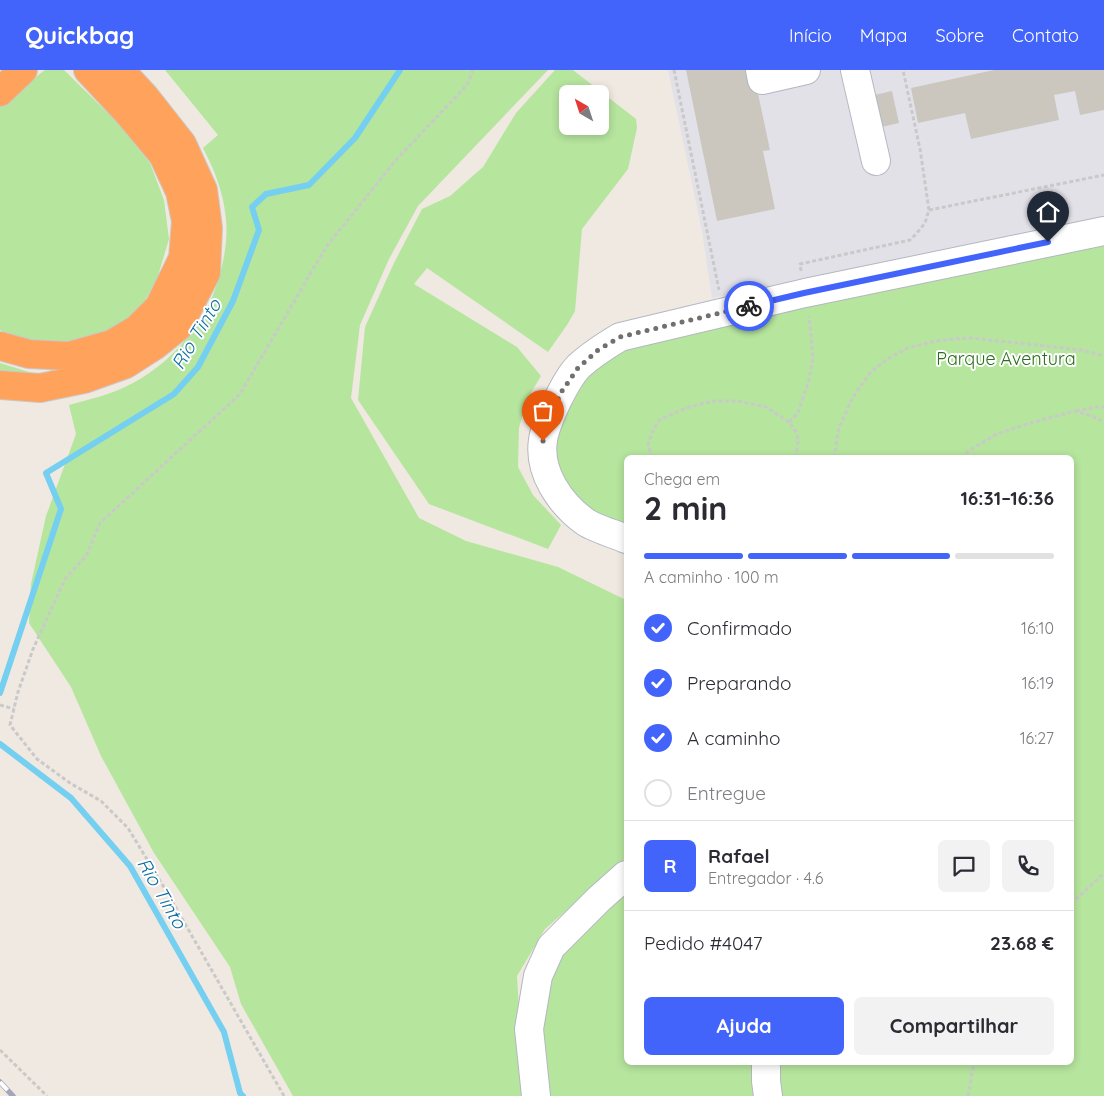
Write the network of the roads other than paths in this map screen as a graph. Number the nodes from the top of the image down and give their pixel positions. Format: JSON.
{"nodes":[{"id":1,"x":23,"y":70,"type":"edge"},
{"id":2,"x":88,"y":70,"type":"edge"},
{"id":3,"x":120,"y":70,"type":"edge"},
{"id":4,"x":760,"y":70,"type":"edge"},
{"id":5,"x":806,"y":70,"type":"edge"},
{"id":6,"x":855,"y":70,"type":"edge"},
{"id":7,"x":0,"y":92,"type":"edge"},
{"id":8,"x":876,"y":161,"type":"dead end"},
{"id":9,"x":1104,"y":231,"type":"edge"},
{"id":10,"x":0,"y":346,"type":"edge"},
{"id":11,"x":0,"y":385,"type":"edge"},
{"id":12,"x":624,"y":538,"type":"edge"},
{"id":13,"x":624,"y":878,"type":"edge"},
{"id":14,"x":766,"y":1065,"type":"edge"},
{"id":15,"x":536,"y":1096,"type":"edge"},
{"id":16,"x":768,"y":1096,"type":"edge"}],
"edges":[{"from":1,"to":7,"type":"highway"},
{"from":2,"to":10,"type":"highway"},
{"from":3,"to":11,"type":"highway"},
{"from":4,"to":5,"type":"lane"},
{"from":6,"to":8,"type":"lane"},
{"from":9,"to":12,"type":"lane"},
{"from":13,"to":15,"type":"lane"},
{"from":14,"to":16,"type":"lane"}]}
